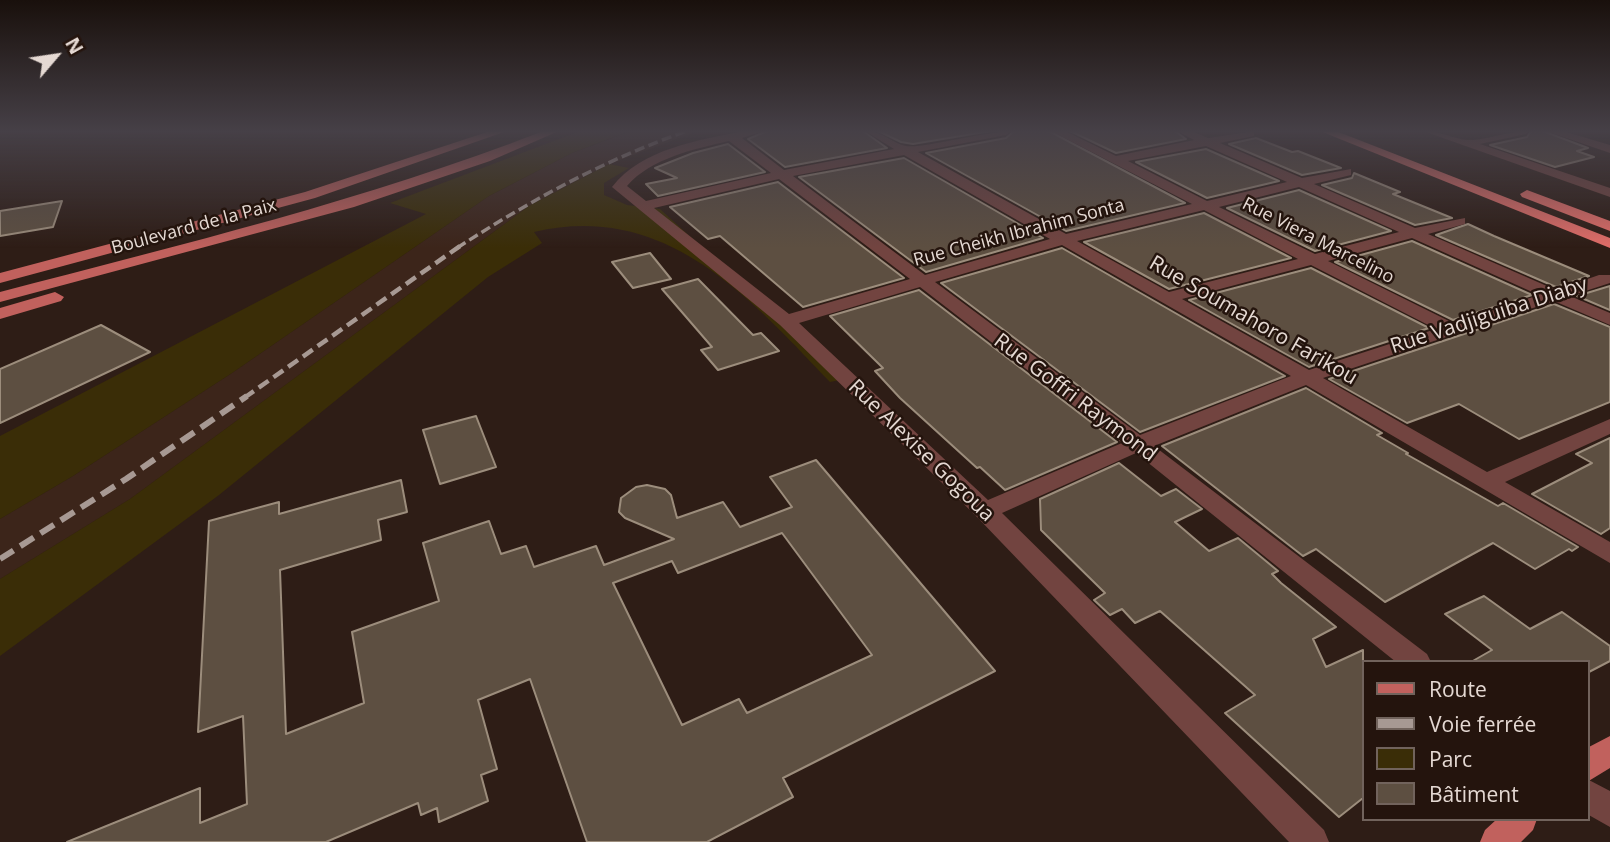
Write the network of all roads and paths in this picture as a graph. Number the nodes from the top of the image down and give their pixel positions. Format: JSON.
{"nodes":[{"id":1,"x":384,"y":170,"type":"edge"},
{"id":2,"x":456,"y":170,"type":"edge"},
{"id":3,"x":639,"y":170,"type":"edge"},
{"id":4,"x":773,"y":170,"type":"edge"},
{"id":5,"x":803,"y":170,"type":"edge"},
{"id":6,"x":941,"y":170,"type":"edge"},
{"id":7,"x":1135,"y":170,"type":"edge"},
{"id":8,"x":1270,"y":170,"type":"edge"},
{"id":9,"x":1426,"y":170,"type":"edge"},
{"id":10,"x":1463,"y":170,"type":"edge"},
{"id":11,"x":1542,"y":170,"type":"edge"},
{"id":12,"x":1346,"y":172,"type":"dead end"},
{"id":13,"x":779,"y":175,"type":"junction"},
{"id":14,"x":1610,"y":177,"type":"edge"},
{"id":15,"x":1298,"y":183,"type":"junction"},
{"id":16,"x":1584,"y":185,"type":"junction"},
{"id":17,"x":1610,"y":194,"type":"edge"},
{"id":18,"x":645,"y":206,"type":"junction"},
{"id":19,"x":1204,"y":206,"type":"junction"},
{"id":20,"x":1460,"y":221,"type":"dead end"},
{"id":21,"x":287,"y":223,"type":"junction"},
{"id":22,"x":1610,"y":226,"type":"edge"},
{"id":23,"x":192,"y":228,"type":"junction"},
{"id":24,"x":1413,"y":233,"type":"junction"},
{"id":25,"x":1062,"y":240,"type":"junction"},
{"id":26,"x":1610,"y":243,"type":"edge"},
{"id":27,"x":1313,"y":261,"type":"junction"},
{"id":28,"x":0,"y":267,"type":"edge"},
{"id":29,"x":0,"y":278,"type":"edge"},
{"id":30,"x":1605,"y":279,"type":"dead end"},
{"id":31,"x":919,"y":280,"type":"junction"},
{"id":32,"x":1553,"y":295,"type":"junction"},
{"id":33,"x":0,"y":297,"type":"edge"},
{"id":34,"x":1167,"y":298,"type":"junction"},
{"id":35,"x":0,"y":314,"type":"edge"},
{"id":36,"x":1610,"y":320,"type":"edge"},
{"id":37,"x":786,"y":321,"type":"junction"},
{"id":38,"x":1449,"y":328,"type":"junction"},
{"id":39,"x":1307,"y":377,"type":"junction"},
{"id":40,"x":1610,"y":426,"type":"edge"},
{"id":41,"x":1138,"y":444,"type":"junction"},
{"id":42,"x":1487,"y":481,"type":"junction"},
{"id":43,"x":985,"y":511,"type":"junction"},
{"id":44,"x":1610,"y":554,"type":"edge"},
{"id":45,"x":1414,"y":660,"type":"edge"},
{"id":46,"x":1610,"y":750,"type":"edge"},
{"id":47,"x":1589,"y":766,"type":"edge"},
{"id":48,"x":1589,"y":795,"type":"edge"},
{"id":49,"x":1610,"y":811,"type":"edge"},
{"id":50,"x":1519,"y":821,"type":"edge"},
{"id":51,"x":1312,"y":842,"type":"edge"},
{"id":52,"x":1497,"y":842,"type":"edge"}],
"edges":[{"from":1,"to":23,"type":"main road","name":"Boulevard de la Paix"},
{"from":2,"to":21,"type":"main road","name":"Boulevard de la Paix"},
{"from":3,"to":18,"type":"street","name":"Rue Alexise Gogoua"},
{"from":4,"to":13,"type":"street","name":"Rue Goffri Raymond"},
{"from":5,"to":13,"type":"street"},
{"from":6,"to":25,"type":"street","name":"Rue Soumahoro Farikou"},
{"from":7,"to":19,"type":"street","name":"Rue Viera Marcelino"},
{"from":8,"to":15,"type":"street"},
{"from":9,"to":26,"type":"highway"},
{"from":10,"to":22,"type":"highway"},
{"from":11,"to":16,"type":"street"},
{"from":12,"to":15,"type":"street","name":"Rue Cheikh Ibrahim Sonta"},
{"from":13,"to":18,"type":"street"},
{"from":13,"to":31,"type":"street","name":"Rue Goffri Raymond"},
{"from":14,"to":16,"type":"street"},
{"from":15,"to":19,"type":"street","name":"Rue Cheikh Ibrahim Sonta"},
{"from":15,"to":24,"type":"street"},
{"from":16,"to":17,"type":"street"},
{"from":18,"to":37,"type":"street","name":"Rue Alexise Gogoua"},
{"from":19,"to":25,"type":"street","name":"Rue Cheikh Ibrahim Sonta"},
{"from":19,"to":27,"type":"street","name":"Rue Viera Marcelino"},
{"from":20,"to":24,"type":"street"},
{"from":21,"to":33,"type":"main road","name":"Boulevard de la Paix"},
{"from":21,"to":35,"type":"main road"},
{"from":23,"to":28,"type":"main road"},
{"from":23,"to":29,"type":"main road","name":"Boulevard de la Paix"},
{"from":24,"to":27,"type":"street"},
{"from":24,"to":32,"type":"street"},
{"from":25,"to":31,"type":"street","name":"Rue Cheikh Ibrahim Sonta"},
{"from":25,"to":34,"type":"street","name":"Rue Soumahoro Farikou"},
{"from":27,"to":34,"type":"street"},
{"from":27,"to":38,"type":"street","name":"Rue Viera Marcelino"},
{"from":30,"to":32,"type":"street","name":"Rue Vadjiguiba Diaby"},
{"from":31,"to":37,"type":"street","name":"Rue Cheikh Ibrahim Sonta"},
{"from":31,"to":41,"type":"street","name":"Rue Goffri Raymond"},
{"from":32,"to":36,"type":"street"},
{"from":32,"to":38,"type":"street","name":"Rue Vadjiguiba Diaby"},
{"from":34,"to":39,"type":"street","name":"Rue Soumahoro Farikou"},
{"from":37,"to":43,"type":"street","name":"Rue Alexise Gogoua"},
{"from":38,"to":39,"type":"street","name":"Rue Vadjiguiba Diaby"},
{"from":39,"to":41,"type":"street","name":"Rue Vadjiguiba Diaby"},
{"from":39,"to":42,"type":"street","name":"Rue Soumahoro Farikou"},
{"from":40,"to":42,"type":"street"},
{"from":41,"to":43,"type":"street","name":"Rue Vadjiguiba Diaby"},
{"from":41,"to":45,"type":"street","name":"Rue Goffri Raymond"},
{"from":42,"to":44,"type":"street","name":"Rue Soumahoro Farikou"},
{"from":43,"to":51,"type":"street","name":"Rue Alexise Gogoua"},
{"from":46,"to":47,"type":"main road"},
{"from":48,"to":49,"type":"street"},
{"from":50,"to":52,"type":"main road"}]}
